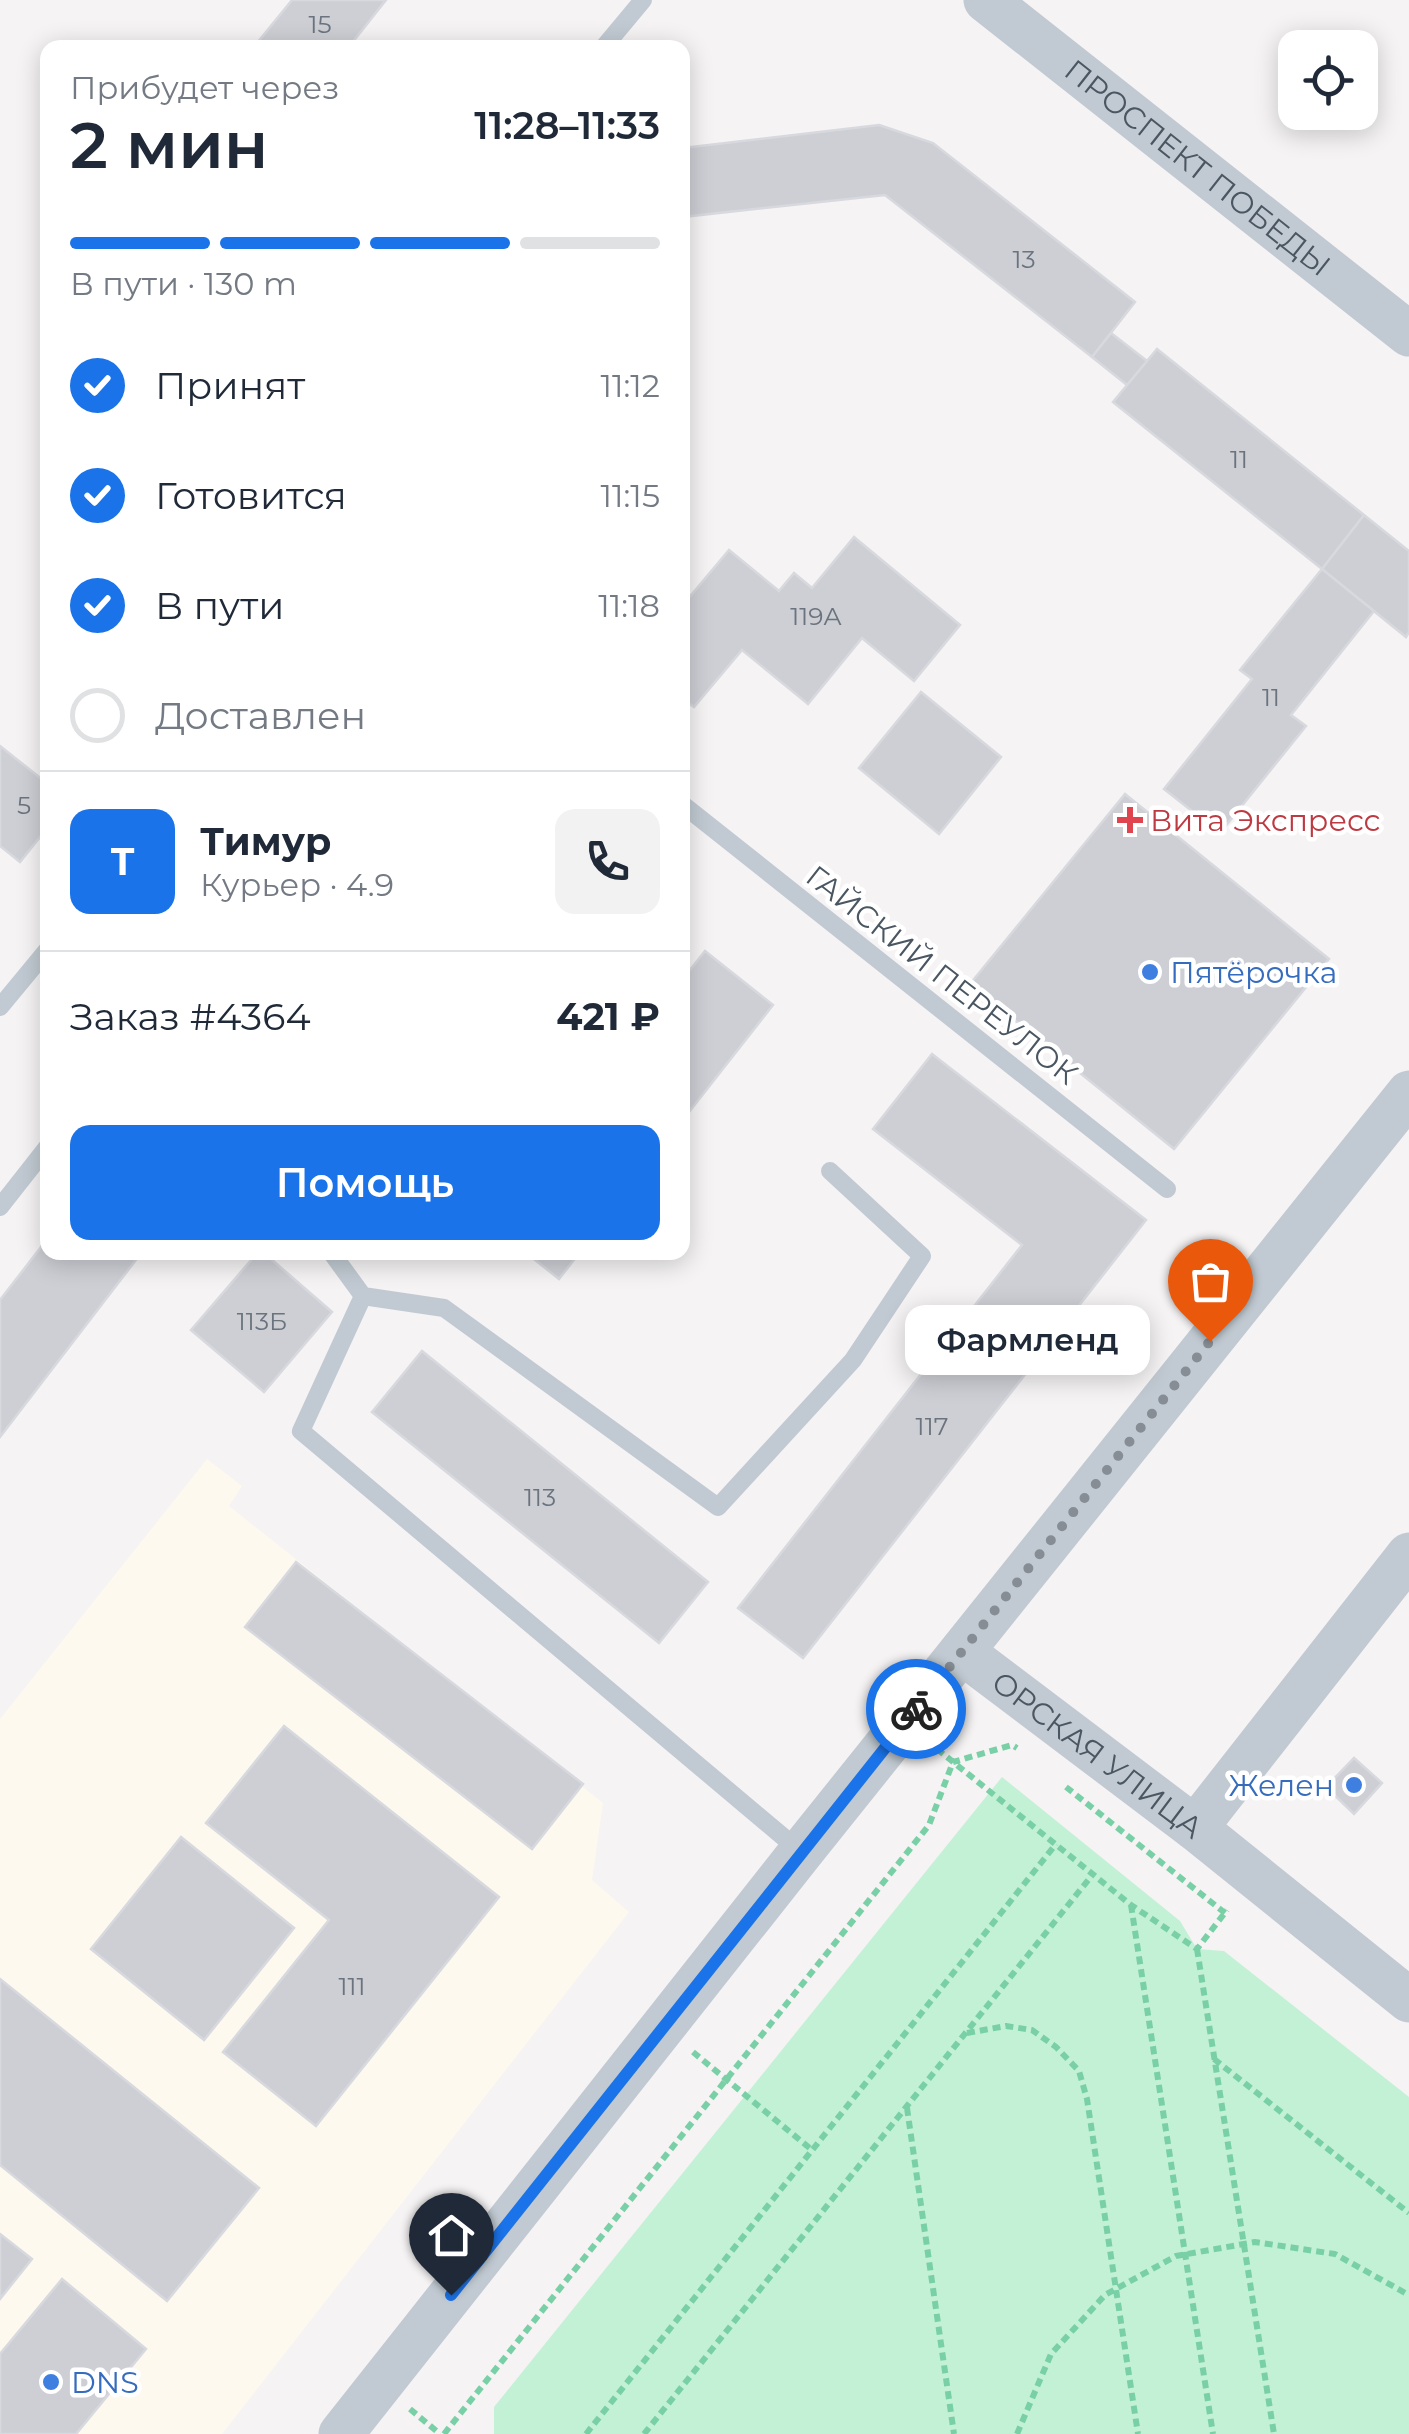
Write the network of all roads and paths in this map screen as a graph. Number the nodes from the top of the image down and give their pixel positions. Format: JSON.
{"nodes":[{"id":1,"x":643,"y":0,"type":"edge"},
{"id":2,"x":986,"y":0,"type":"edge"},
{"id":3,"x":610,"y":40,"type":"edge"},
{"id":4,"x":1409,"y":334,"type":"edge"},
{"id":5,"x":690,"y":810,"type":"edge"},
{"id":6,"x":40,"y":958,"type":"edge"},
{"id":7,"x":0,"y":1007,"type":"edge"},
{"id":8,"x":1409,"y":1093,"type":"edge"},
{"id":9,"x":40,"y":1156,"type":"edge"},
{"id":10,"x":830,"y":1171,"type":"dead end"},
{"id":11,"x":1167,"y":1189,"type":"dead end"},
{"id":12,"x":0,"y":1207,"type":"edge"},
{"id":13,"x":337,"y":1260,"type":"edge"},
{"id":14,"x":363,"y":1296,"type":"junction"},
{"id":15,"x":1409,"y":1555,"type":"edge"},
{"id":16,"x":962,"y":1652,"type":"junction"},
{"id":17,"x":904,"y":1723,"type":"junction"},
{"id":18,"x":1027,"y":1756,"type":"dead end"},
{"id":19,"x":953,"y":1762,"type":"junction"},
{"id":20,"x":1058,"y":1781,"type":"dead end"},
{"id":21,"x":1194,"y":1828,"type":"junction"},
{"id":22,"x":1056,"y":1844,"type":"junction"},
{"id":23,"x":801,"y":1852,"type":"junction"},
{"id":24,"x":1092,"y":1874,"type":"junction"},
{"id":25,"x":1254,"y":1876,"type":"junction"},
{"id":26,"x":1131,"y":1905,"type":"junction"},
{"id":27,"x":1225,"y":1914,"type":"junction"},
{"id":28,"x":1197,"y":1949,"type":"junction"},
{"id":29,"x":1409,"y":2000,"type":"edge"},
{"id":30,"x":662,"y":2027,"type":"junction"},
{"id":31,"x":966,"y":2033,"type":"junction"},
{"id":32,"x":1214,"y":2058,"type":"junction"},
{"id":33,"x":726,"y":2080,"type":"junction"},
{"id":34,"x":906,"y":2106,"type":"junction"},
{"id":35,"x":812,"y":2150,"type":"junction"},
{"id":36,"x":1409,"y":2212,"type":"edge"},
{"id":37,"x":1244,"y":2244,"type":"junction"},
{"id":38,"x":1186,"y":2255,"type":"junction"},
{"id":39,"x":1116,"y":2289,"type":"junction"},
{"id":40,"x":1409,"y":2294,"type":"edge"},
{"id":41,"x":341,"y":2434,"type":"edge"},
{"id":42,"x":444,"y":2434,"type":"edge"},
{"id":43,"x":586,"y":2434,"type":"edge"},
{"id":44,"x":644,"y":2434,"type":"edge"},
{"id":45,"x":954,"y":2434,"type":"edge"},
{"id":46,"x":1018,"y":2434,"type":"edge"},
{"id":47,"x":1138,"y":2434,"type":"edge"},
{"id":48,"x":1213,"y":2434,"type":"edge"},
{"id":49,"x":1274,"y":2434,"type":"edge"}],
"edges":[{"from":1,"to":3,"type":"lane"},
{"from":2,"to":4,"type":"street","name":"ПРОСПЕКТ ПОБЕДЫ"},
{"from":5,"to":11,"type":"lane","name":"ГАЙСКИЙ ПЕРЕУЛОК"},
{"from":6,"to":7,"type":"lane"},
{"from":8,"to":16,"type":"street","name":"ОРСКАЯ УЛИЦА"},
{"from":9,"to":12,"type":"lane"},
{"from":10,"to":14,"type":"lane"},
{"from":13,"to":14,"type":"lane"},
{"from":14,"to":23,"type":"lane"},
{"from":15,"to":21,"type":"street","name":"ОРСКАЯ УЛИЦА"},
{"from":16,"to":17,"type":"street","name":"ОРСКАЯ УЛИЦА"},
{"from":16,"to":21,"type":"street","name":"ОРСКАЯ УЛИЦА"},
{"from":17,"to":19,"type":"path"},
{"from":17,"to":23,"type":"street","name":"ОРСКАЯ УЛИЦА"},
{"from":18,"to":19,"type":"path"},
{"from":19,"to":22,"type":"path"},
{"from":19,"to":33,"type":"path"},
{"from":20,"to":27,"type":"path"},
{"from":21,"to":25,"type":"street"},
{"from":22,"to":24,"type":"path"},
{"from":22,"to":35,"type":"path"},
{"from":23,"to":30,"type":"street","name":"ОРСКАЯ УЛИЦА"},
{"from":24,"to":26,"type":"path"},
{"from":24,"to":31,"type":"path"},
{"from":25,"to":27,"type":"path"},
{"from":25,"to":29,"type":"street"},
{"from":26,"to":28,"type":"path"},
{"from":26,"to":38,"type":"path"},
{"from":27,"to":28,"type":"path"},
{"from":28,"to":32,"type":"path"},
{"from":30,"to":33,"type":"path"},
{"from":30,"to":41,"type":"street","name":"ОРСКАЯ УЛИЦА"},
{"from":31,"to":34,"type":"path"},
{"from":31,"to":39,"type":"path"},
{"from":32,"to":36,"type":"path"},
{"from":32,"to":37,"type":"path"},
{"from":33,"to":35,"type":"path"},
{"from":33,"to":42,"type":"path"},
{"from":34,"to":44,"type":"path"},
{"from":34,"to":45,"type":"path"},
{"from":35,"to":43,"type":"path"},
{"from":37,"to":38,"type":"path"},
{"from":37,"to":40,"type":"path"},
{"from":37,"to":49,"type":"path"},
{"from":38,"to":39,"type":"path"},
{"from":38,"to":48,"type":"path"},
{"from":39,"to":46,"type":"path"},
{"from":39,"to":47,"type":"path"}]}
